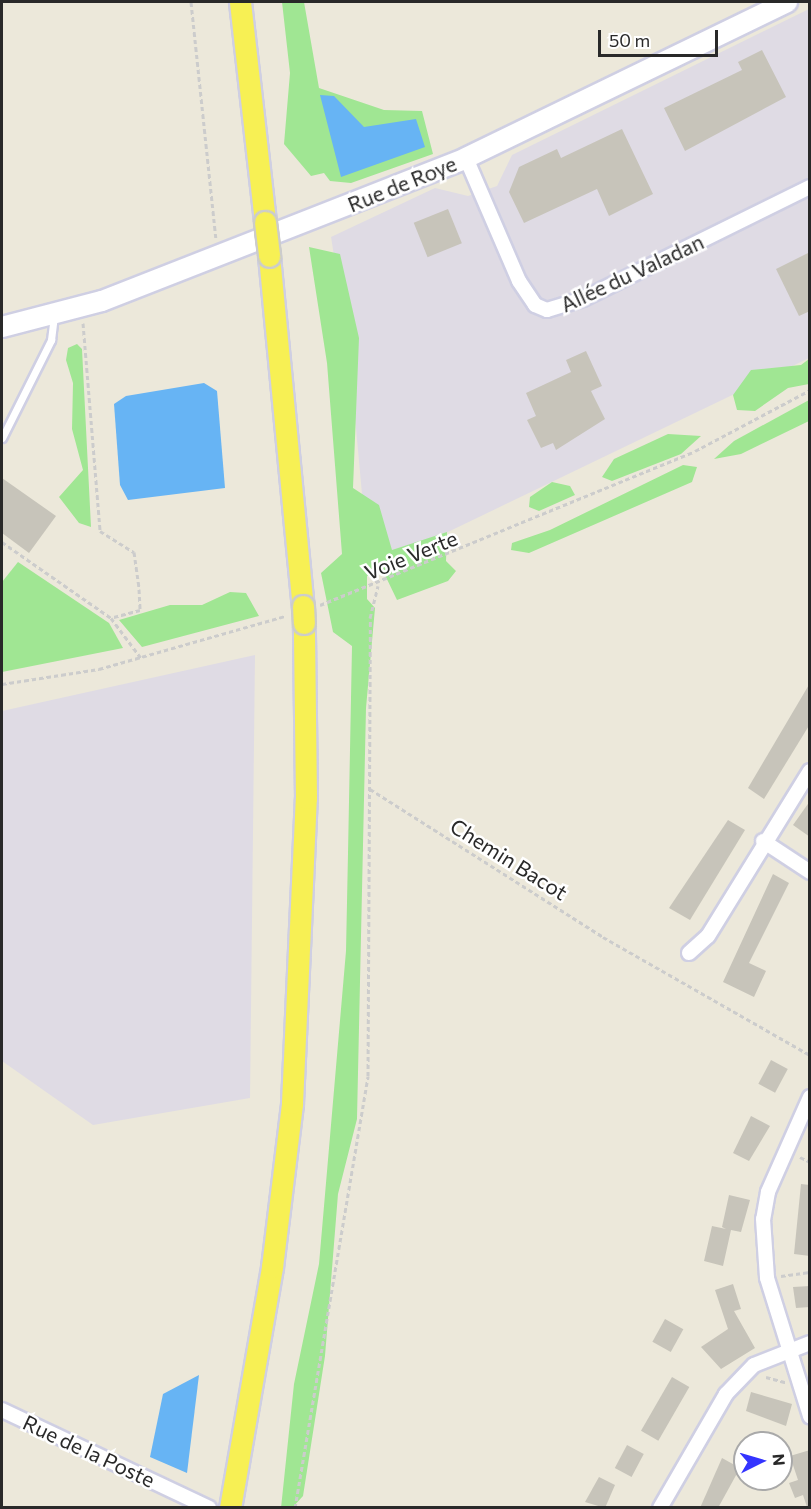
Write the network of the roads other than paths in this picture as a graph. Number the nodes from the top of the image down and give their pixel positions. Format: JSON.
{"nodes":[{"id":1,"x":240,"y":2,"type":"edge"},
{"id":2,"x":787,"y":2,"type":"edge"},
{"id":3,"x":466,"y":158,"type":"junction"},
{"id":4,"x":810,"y":187,"type":"edge"},
{"id":5,"x":54,"y":316,"type":"junction"},
{"id":6,"x":2,"y":327,"type":"edge"},
{"id":7,"x":2,"y":438,"type":"edge"},
{"id":8,"x":810,"y":771,"type":"edge"},
{"id":9,"x":763,"y":841,"type":"junction"},
{"id":10,"x":810,"y":872,"type":"edge"},
{"id":11,"x":689,"y":953,"type":"dead end"},
{"id":12,"x":810,"y":1097,"type":"edge"},
{"id":13,"x":810,"y":1343,"type":"edge"},
{"id":14,"x":788,"y":1352,"type":"junction"},
{"id":15,"x":2,"y":1410,"type":"edge"},
{"id":16,"x":810,"y":1416,"type":"edge"},
{"id":17,"x":209,"y":1508,"type":"edge"},
{"id":18,"x":230,"y":1508,"type":"edge"},
{"id":19,"x":660,"y":1508,"type":"edge"}],
"edges":[{"from":1,"to":18,"type":"main road","bridge":true},
{"from":2,"to":3,"type":"main road","name":"Rue de Roye"},
{"from":3,"to":4,"type":"street","name":"Allée du Valadan"},
{"from":3,"to":5,"type":"main road","name":"Rue de Roye"},
{"from":5,"to":6,"type":"main road","name":"Rue de Roye"},
{"from":5,"to":7,"type":"lane"},
{"from":8,"to":9,"type":"street"},
{"from":9,"to":10,"type":"street"},
{"from":9,"to":11,"type":"street"},
{"from":12,"to":14,"type":"street"},
{"from":13,"to":14,"type":"street"},
{"from":14,"to":16,"type":"street"},
{"from":14,"to":19,"type":"street"},
{"from":15,"to":17,"type":"street","name":"Rue de la Poste"}]}
